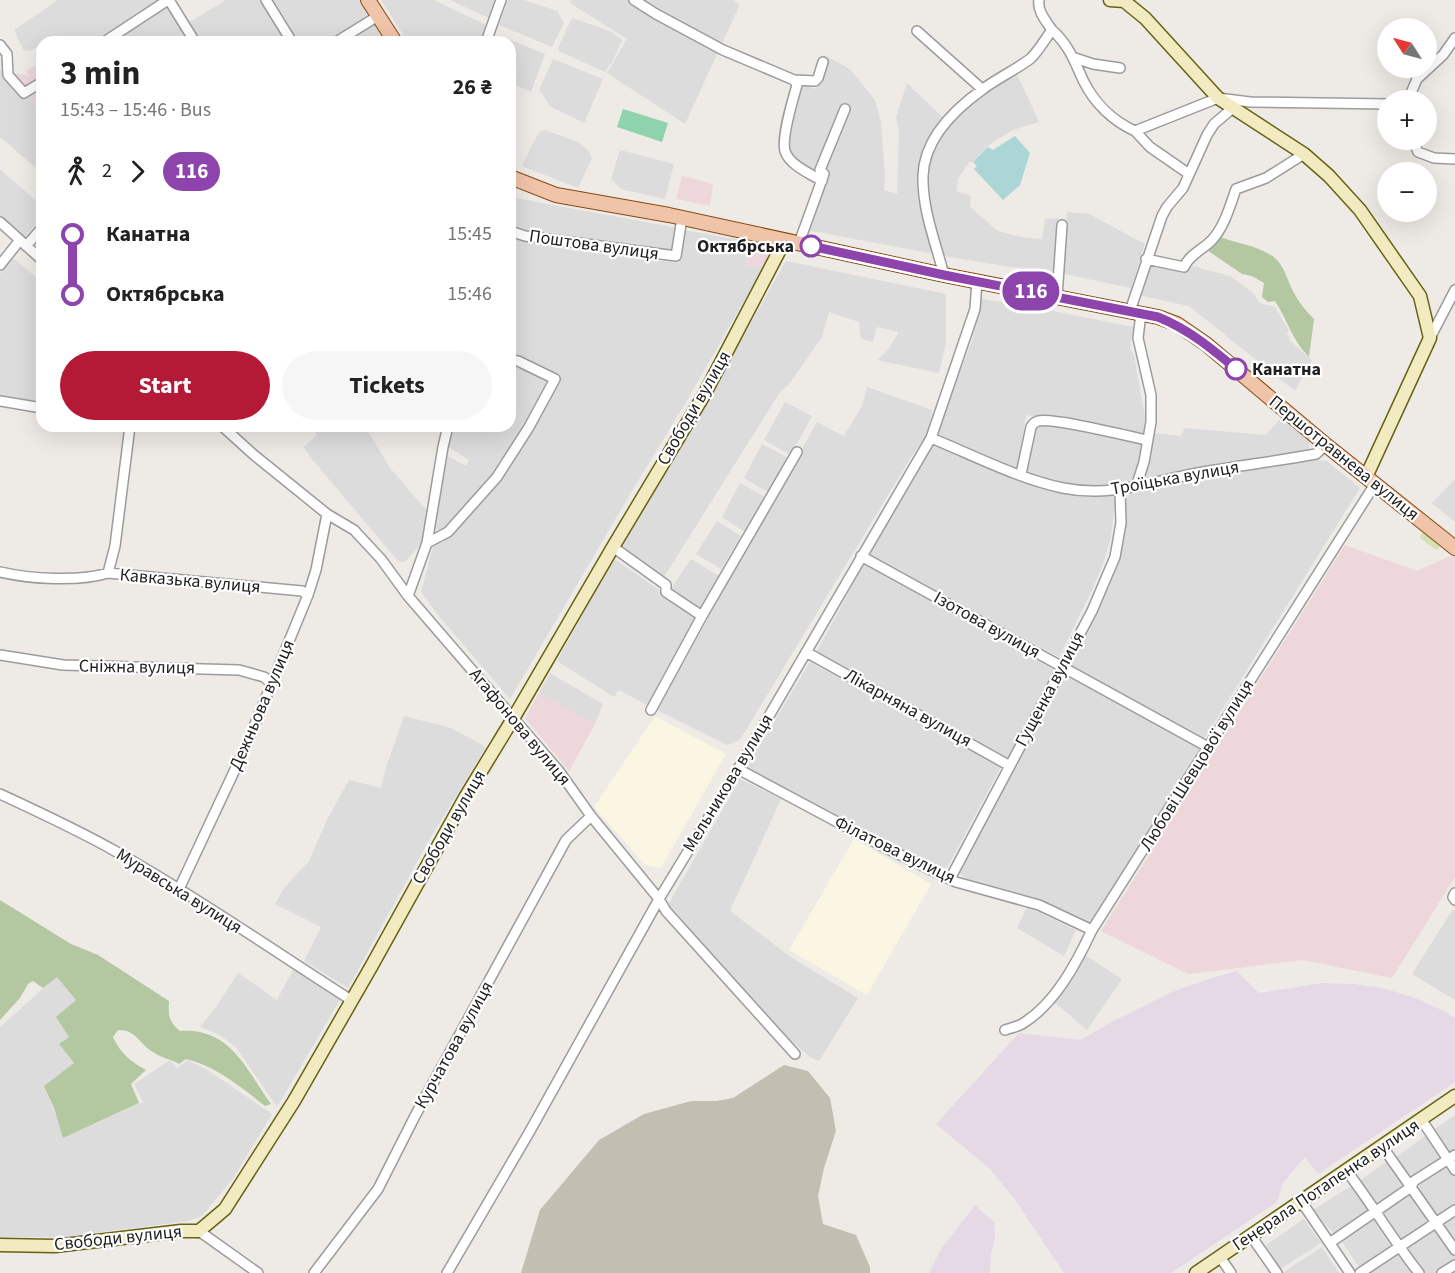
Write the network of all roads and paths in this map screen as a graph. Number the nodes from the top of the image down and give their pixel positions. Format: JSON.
{"nodes":[{"id":1,"x":168,"y":0,"type":"edge"},
{"id":2,"x":266,"y":0,"type":"edge"},
{"id":3,"x":368,"y":0,"type":"edge"},
{"id":4,"x":501,"y":0,"type":"edge"},
{"id":5,"x":634,"y":0,"type":"edge"},
{"id":6,"x":1039,"y":0,"type":"edge"},
{"id":7,"x":1110,"y":0,"type":"edge"},
{"id":8,"x":1124,"y":1,"type":"edge"},
{"id":9,"x":378,"y":16,"type":"junction"},
{"id":10,"x":1052,"y":30,"type":"junction"},
{"id":11,"x":917,"y":31,"type":"dead end"},
{"id":12,"x":113,"y":36,"type":"edge"},
{"id":13,"x":191,"y":36,"type":"edge"},
{"id":14,"x":288,"y":36,"type":"edge"},
{"id":15,"x":346,"y":36,"type":"edge"},
{"id":16,"x":391,"y":36,"type":"edge"},
{"id":17,"x":488,"y":36,"type":"edge"},
{"id":18,"x":1455,"y":38,"type":"edge"},
{"id":19,"x":0,"y":45,"type":"edge"},
{"id":20,"x":1075,"y":58,"type":"junction"},
{"id":21,"x":823,"y":62,"type":"dead end"},
{"id":22,"x":1120,"y":68,"type":"dead end"},
{"id":23,"x":794,"y":80,"type":"junction"},
{"id":24,"x":36,"y":86,"type":"edge"},
{"id":25,"x":982,"y":89,"type":"junction"},
{"id":26,"x":1413,"y":90,"type":"edge"},
{"id":27,"x":1218,"y":98,"type":"junction"},
{"id":28,"x":1377,"y":104,"type":"edge"},
{"id":29,"x":1234,"y":107,"type":"junction"},
{"id":30,"x":845,"y":109,"type":"dead end"},
{"id":31,"x":1135,"y":131,"type":"junction"},
{"id":32,"x":1417,"y":150,"type":"edge"},
{"id":33,"x":1304,"y":154,"type":"junction"},
{"id":34,"x":1455,"y":159,"type":"edge"},
{"id":35,"x":1189,"y":174,"type":"junction"},
{"id":36,"x":516,"y":179,"type":"edge"},
{"id":37,"x":822,"y":181,"type":"junction"},
{"id":38,"x":682,"y":218,"type":"junction"},
{"id":39,"x":0,"y":222,"type":"edge"},
{"id":40,"x":1062,"y":225,"type":"dead end"},
{"id":41,"x":36,"y":233,"type":"edge"},
{"id":42,"x":516,"y":233,"type":"edge"},
{"id":43,"x":784,"y":240,"type":"junction"},
{"id":44,"x":23,"y":243,"type":"junction"},
{"id":45,"x":799,"y":243,"type":"junction"},
{"id":46,"x":36,"y":255,"type":"edge"},
{"id":47,"x":1146,"y":259,"type":"junction"},
{"id":48,"x":0,"y":265,"type":"edge"},
{"id":49,"x":944,"y":275,"type":"junction"},
{"id":50,"x":976,"y":281,"type":"junction"},
{"id":51,"x":1455,"y":290,"type":"edge"},
{"id":52,"x":1057,"y":297,"type":"junction"},
{"id":53,"x":1136,"y":312,"type":"junction"},
{"id":54,"x":1430,"y":338,"type":"junction"},
{"id":55,"x":516,"y":360,"type":"edge"},
{"id":56,"x":0,"y":402,"type":"edge"},
{"id":57,"x":36,"y":407,"type":"edge"},
{"id":58,"x":129,"y":432,"type":"edge"},
{"id":59,"x":235,"y":432,"type":"edge"},
{"id":60,"x":447,"y":432,"type":"edge"},
{"id":61,"x":931,"y":438,"type":"junction"},
{"id":62,"x":1147,"y":440,"type":"junction"},
{"id":63,"x":1326,"y":445,"type":"junction"},
{"id":64,"x":797,"y":452,"type":"dead end"},
{"id":65,"x":1021,"y":474,"type":"junction"},
{"id":66,"x":1370,"y":480,"type":"junction"},
{"id":67,"x":1136,"y":487,"type":"junction"},
{"id":68,"x":1120,"y":491,"type":"junction"},
{"id":69,"x":327,"y":513,"type":"junction"},
{"id":70,"x":428,"y":543,"type":"junction"},
{"id":71,"x":613,"y":547,"type":"junction"},
{"id":72,"x":1455,"y":548,"type":"edge"},
{"id":73,"x":861,"y":556,"type":"junction"},
{"id":74,"x":0,"y":573,"type":"edge"},
{"id":75,"x":108,"y":573,"type":"junction"},
{"id":76,"x":308,"y":595,"type":"junction"},
{"id":77,"x":408,"y":596,"type":"junction"},
{"id":78,"x":702,"y":616,"type":"junction"},
{"id":79,"x":806,"y":652,"type":"junction"},
{"id":80,"x":0,"y":655,"type":"edge"},
{"id":81,"x":1062,"y":666,"type":"junction"},
{"id":82,"x":271,"y":683,"type":"junction"},
{"id":83,"x":651,"y":710,"type":"dead end"},
{"id":84,"x":514,"y":717,"type":"junction"},
{"id":85,"x":1208,"y":747,"type":"junction"},
{"id":86,"x":1010,"y":765,"type":"junction"},
{"id":87,"x":738,"y":769,"type":"junction"},
{"id":88,"x":0,"y":794,"type":"edge"},
{"id":89,"x":591,"y":816,"type":"junction"},
{"id":90,"x":950,"y":879,"type":"junction"},
{"id":91,"x":179,"y":890,"type":"junction"},
{"id":92,"x":1455,"y":893,"type":"edge"},
{"id":93,"x":659,"y":899,"type":"junction"},
{"id":94,"x":1455,"y":900,"type":"edge"},
{"id":95,"x":1092,"y":930,"type":"junction"},
{"id":96,"x":351,"y":1000,"type":"junction"},
{"id":97,"x":1005,"y":1030,"type":"dead end"},
{"id":98,"x":795,"y":1054,"type":"dead end"},
{"id":99,"x":1455,"y":1096,"type":"edge"},
{"id":100,"x":1421,"y":1119,"type":"junction"},
{"id":101,"x":1382,"y":1146,"type":"junction"},
{"id":102,"x":1451,"y":1157,"type":"edge"},
{"id":103,"x":1346,"y":1170,"type":"junction"},
{"id":104,"x":1455,"y":1170,"type":"edge"},
{"id":105,"x":1411,"y":1187,"type":"junction"},
{"id":106,"x":1301,"y":1201,"type":"junction"},
{"id":107,"x":1376,"y":1210,"type":"junction"},
{"id":108,"x":1455,"y":1210,"type":"edge"},
{"id":109,"x":1435,"y":1223,"type":"junction"},
{"id":110,"x":199,"y":1231,"type":"junction"},
{"id":111,"x":1251,"y":1236,"type":"junction"},
{"id":112,"x":1331,"y":1242,"type":"junction"},
{"id":113,"x":0,"y":1245,"type":"edge"},
{"id":114,"x":1398,"y":1247,"type":"junction"},
{"id":115,"x":1455,"y":1250,"type":"edge"},
{"id":116,"x":1220,"y":1257,"type":"junction"},
{"id":117,"x":1455,"y":1265,"type":"edge"},
{"id":118,"x":258,"y":1273,"type":"edge"},
{"id":119,"x":314,"y":1273,"type":"edge"},
{"id":120,"x":447,"y":1273,"type":"edge"},
{"id":121,"x":1196,"y":1273,"type":"edge"},
{"id":122,"x":1231,"y":1273,"type":"edge"},
{"id":123,"x":1277,"y":1273,"type":"edge"},
{"id":124,"x":1350,"y":1273,"type":"edge"},
{"id":125,"x":1360,"y":1273,"type":"edge"},
{"id":126,"x":1419,"y":1273,"type":"edge"},
{"id":127,"x":1442,"y":1273,"type":"edge"}],
"edges":[{"from":1,"to":12,"type":"street"},
{"from":1,"to":13,"type":"street"},
{"from":2,"to":14,"type":"street"},
{"from":3,"to":9,"type":"main road"},
{"from":4,"to":17,"type":"street"},
{"from":5,"to":23,"type":"street"},
{"from":6,"to":10,"type":"street"},
{"from":7,"to":8,"type":"street"},
{"from":8,"to":27,"type":"street"},
{"from":9,"to":15,"type":"street"},
{"from":9,"to":16,"type":"main road"},
{"from":10,"to":20,"type":"street"},
{"from":10,"to":25,"type":"street"},
{"from":11,"to":25,"type":"street"},
{"from":18,"to":26,"type":"street"},
{"from":19,"to":24,"type":"street"},
{"from":20,"to":22,"type":"street"},
{"from":20,"to":31,"type":"street"},
{"from":21,"to":23,"type":"street"},
{"from":23,"to":37,"type":"street"},
{"from":25,"to":49,"type":"street"},
{"from":27,"to":28,"type":"street"},
{"from":27,"to":29,"type":"street"},
{"from":27,"to":31,"type":"street"},
{"from":29,"to":33,"type":"street"},
{"from":29,"to":35,"type":"street"},
{"from":30,"to":37,"type":"street"},
{"from":31,"to":35,"type":"street"},
{"from":32,"to":34,"type":"street"},
{"from":33,"to":47,"type":"street"},
{"from":33,"to":54,"type":"street"},
{"from":35,"to":47,"type":"street"},
{"from":36,"to":38,"type":"main road","name":"Першотравнева вулиця"},
{"from":37,"to":45,"type":"street"},
{"from":38,"to":42,"type":"street","name":"Поштова вулиця"},
{"from":38,"to":43,"type":"main road","name":"Першотравнева вулиця"},
{"from":39,"to":44,"type":"street"},
{"from":40,"to":52,"type":"street"},
{"from":41,"to":44,"type":"street"},
{"from":43,"to":45,"type":"main road","name":"Першотравнева вулиця"},
{"from":43,"to":71,"type":"street","name":"Свободи вулиця"},
{"from":44,"to":46,"type":"street"},
{"from":44,"to":48,"type":"street"},
{"from":45,"to":49,"type":"main road","name":"Першотравнева вулиця"},
{"from":47,"to":53,"type":"street"},
{"from":49,"to":50,"type":"main road","name":"Першотравнева вулиця"},
{"from":50,"to":52,"type":"main road","name":"Першотравнева вулиця"},
{"from":50,"to":61,"type":"street","name":"Мельникова вулиця"},
{"from":51,"to":54,"type":"street","name":"Любові Шевцової вулиця"},
{"from":52,"to":53,"type":"main road","name":"Першотравнева вулиця"},
{"from":53,"to":62,"type":"street"},
{"from":53,"to":63,"type":"main road","name":"Першотравнева вулиця"},
{"from":54,"to":66,"type":"street","name":"Любові Шевцової вулиця"},
{"from":55,"to":70,"type":"street"},
{"from":56,"to":57,"type":"street"},
{"from":58,"to":75,"type":"street"},
{"from":59,"to":69,"type":"street","name":"Агафонова вулиця"},
{"from":60,"to":70,"type":"street"},
{"from":61,"to":65,"type":"street","name":"Троїцька вулиця"},
{"from":61,"to":73,"type":"street","name":"Мельникова вулиця"},
{"from":62,"to":65,"type":"street"},
{"from":62,"to":67,"type":"street"},
{"from":63,"to":66,"type":"main road","name":"Першотравнева вулиця"},
{"from":63,"to":67,"type":"street","name":"Троїцька вулиця"},
{"from":64,"to":78,"type":"street"},
{"from":65,"to":68,"type":"street","name":"Троїцька вулиця"},
{"from":66,"to":72,"type":"main road","name":"Першотравнева вулиця"},
{"from":66,"to":85,"type":"street","name":"Любові Шевцової вулиця"},
{"from":67,"to":68,"type":"street","name":"Троїцька вулиця"},
{"from":68,"to":81,"type":"street","name":"Гущенка вулиця"},
{"from":69,"to":76,"type":"street","name":"Дежньова вулиця"},
{"from":69,"to":77,"type":"street","name":"Агафонова вулиця"},
{"from":70,"to":77,"type":"street"},
{"from":71,"to":78,"type":"street"},
{"from":71,"to":84,"type":"street","name":"Свободи вулиця"},
{"from":73,"to":79,"type":"street","name":"Мельникова вулиця"},
{"from":73,"to":81,"type":"street","name":"Ізотова вулиця"},
{"from":74,"to":75,"type":"street","name":"Кавказька вулиця"},
{"from":75,"to":76,"type":"street","name":"Кавказька вулиця"},
{"from":76,"to":82,"type":"street","name":"Дежньова вулиця"},
{"from":77,"to":84,"type":"street","name":"Агафонова вулиця"},
{"from":78,"to":83,"type":"street"},
{"from":79,"to":86,"type":"street","name":"Лікарняна вулиця"},
{"from":79,"to":87,"type":"street","name":"Мельникова вулиця"},
{"from":80,"to":82,"type":"street","name":"Сніжна вулиця"},
{"from":81,"to":85,"type":"street","name":"Ізотова вулиця"},
{"from":81,"to":86,"type":"street","name":"Гущенка вулиця"},
{"from":82,"to":91,"type":"street","name":"Дежньова вулиця"},
{"from":84,"to":89,"type":"street","name":"Агафонова вулиця"},
{"from":84,"to":96,"type":"street","name":"Свободи вулиця"},
{"from":85,"to":95,"type":"street","name":"Любові Шевцової вулиця"},
{"from":86,"to":90,"type":"street","name":"Гущенка вулиця"},
{"from":87,"to":90,"type":"street","name":"Філатова вулиця"},
{"from":87,"to":93,"type":"street","name":"Мельникова вулиця"},
{"from":88,"to":91,"type":"street","name":"Муравська вулиця"},
{"from":89,"to":93,"type":"street","name":"Агафонова вулиця"},
{"from":89,"to":119,"type":"street","name":"Курчатова вулиця"},
{"from":90,"to":95,"type":"street","name":"Філатова вулиця"},
{"from":91,"to":96,"type":"street","name":"Муравська вулиця"},
{"from":92,"to":94,"type":"street"},
{"from":93,"to":98,"type":"street","name":"Агафонова вулиця"},
{"from":93,"to":120,"type":"street","name":"Мельникова вулиця"},
{"from":95,"to":97,"type":"street","name":"Любові Шевцової вулиця"},
{"from":96,"to":110,"type":"street","name":"Свободи вулиця"},
{"from":99,"to":100,"type":"street","name":"Генерала Потапенка вулиця"},
{"from":100,"to":101,"type":"street","name":"Генерала Потапенка вулиця"},
{"from":100,"to":102,"type":"street"},
{"from":101,"to":103,"type":"street","name":"Генерала Потапенка вулиця"},
{"from":101,"to":105,"type":"street"},
{"from":102,"to":104,"type":"street"},
{"from":102,"to":105,"type":"street"},
{"from":103,"to":106,"type":"street","name":"Генерала Потапенка вулиця"},
{"from":103,"to":107,"type":"street"},
{"from":105,"to":107,"type":"street"},
{"from":105,"to":109,"type":"street"},
{"from":106,"to":111,"type":"street","name":"Генерала Потапенка вулиця"},
{"from":106,"to":112,"type":"street"},
{"from":107,"to":112,"type":"street"},
{"from":107,"to":114,"type":"street"},
{"from":108,"to":109,"type":"street"},
{"from":109,"to":114,"type":"street"},
{"from":109,"to":115,"type":"street"},
{"from":110,"to":113,"type":"street","name":"Свободи вулиця"},
{"from":110,"to":118,"type":"street"},
{"from":111,"to":116,"type":"street","name":"Генерала Потапенка вулиця"},
{"from":111,"to":123,"type":"street"},
{"from":112,"to":124,"type":"street"},
{"from":114,"to":125,"type":"street"},
{"from":114,"to":126,"type":"street"},
{"from":116,"to":121,"type":"street","name":"Генерала Потапенка вулиця"},
{"from":116,"to":122,"type":"street"},
{"from":117,"to":127,"type":"street"}]}
